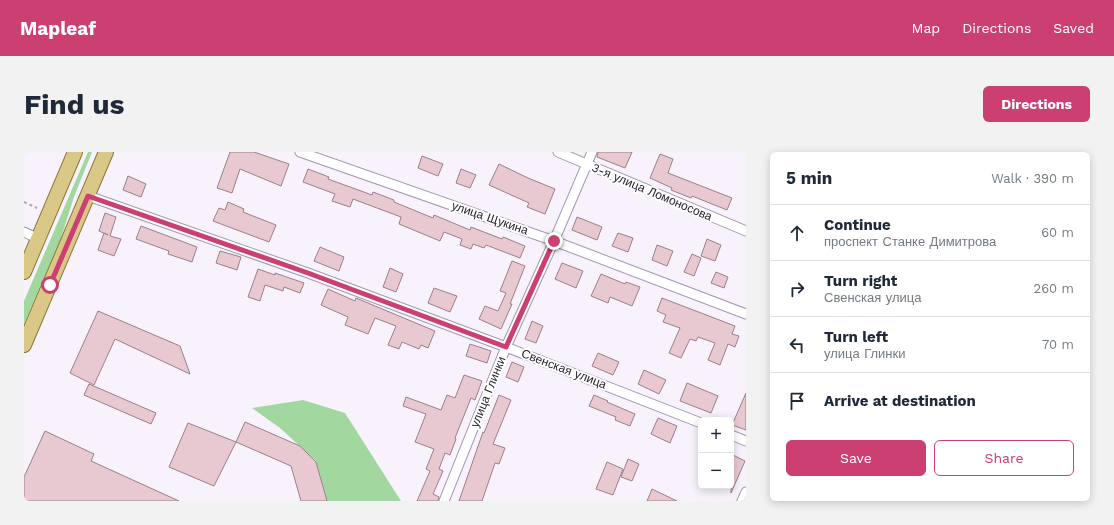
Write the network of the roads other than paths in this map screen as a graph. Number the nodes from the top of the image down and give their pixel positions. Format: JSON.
{"nodes":[{"id":1,"x":75,"y":152,"type":"edge"},
{"id":2,"x":106,"y":152,"type":"edge"},
{"id":3,"x":300,"y":152,"type":"edge"},
{"id":4,"x":558,"y":152,"type":"edge"},
{"id":5,"x":592,"y":152,"type":"edge"},
{"id":6,"x":587,"y":164,"type":"junction"},
{"id":7,"x":88,"y":196,"type":"junction"},
{"id":8,"x":746,"y":231,"type":"edge"},
{"id":9,"x":24,"y":232,"type":"edge"},
{"id":10,"x":39,"y":239,"type":"junction"},
{"id":11,"x":554,"y":241,"type":"junction"},
{"id":12,"x":24,"y":272,"type":"edge"},
{"id":13,"x":746,"y":314,"type":"edge"},
{"id":14,"x":24,"y":345,"type":"edge"},
{"id":15,"x":506,"y":347,"type":"junction"},
{"id":16,"x":698,"y":422,"type":"edge"},
{"id":17,"x":734,"y":436,"type":"edge"},
{"id":18,"x":746,"y":441,"type":"edge"},
{"id":19,"x":746,"y":492,"type":"edge"},
{"id":20,"x":444,"y":501,"type":"edge"},
{"id":21,"x":742,"y":501,"type":"edge"}],
"edges":[{"from":1,"to":10,"type":"main road"},
{"from":2,"to":7,"type":"main road"},
{"from":3,"to":11,"type":"street","name":"улица Щукина"},
{"from":4,"to":6,"type":"street","name":"3-я улица Ломоносова"},
{"from":5,"to":6,"type":"street","name":"улица Глинки"},
{"from":6,"to":8,"type":"street","name":"3-я улица Ломоносова"},
{"from":6,"to":11,"type":"street","name":"улица Глинки"},
{"from":7,"to":14,"type":"main road"},
{"from":7,"to":15,"type":"street","name":"Свенская улица"},
{"from":9,"to":10,"type":"street"},
{"from":10,"to":12,"type":"main road"},
{"from":11,"to":13,"type":"street","name":"улица Щукина"},
{"from":11,"to":15,"type":"street","name":"улица Глинки"},
{"from":15,"to":16,"type":"street","name":"Свенская улица"},
{"from":15,"to":20,"type":"street","name":"улица Глинки"},
{"from":17,"to":18,"type":"street"},
{"from":19,"to":21,"type":"street"}]}
